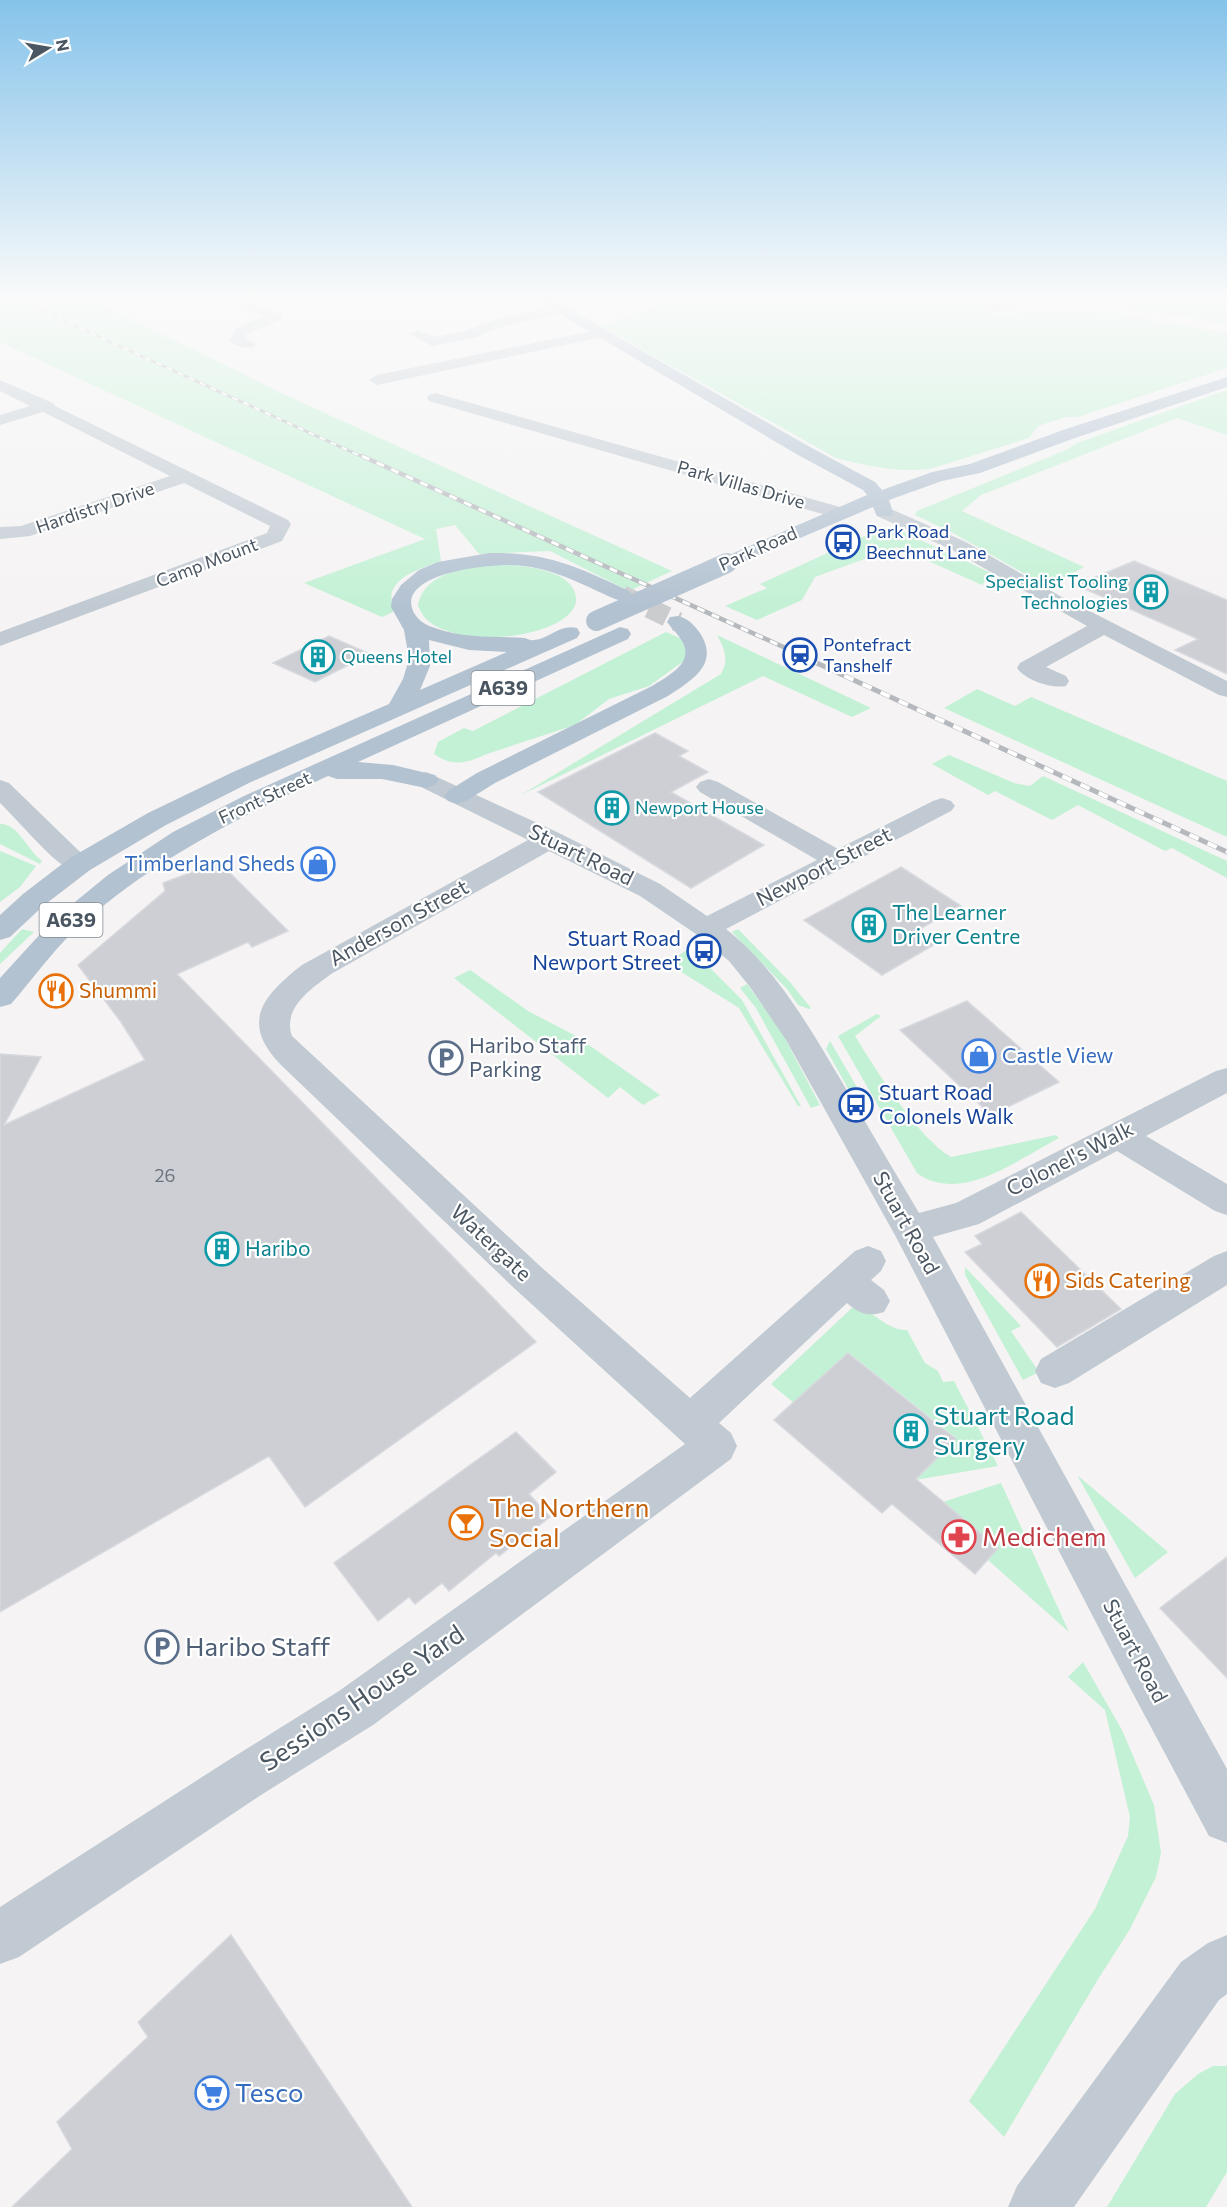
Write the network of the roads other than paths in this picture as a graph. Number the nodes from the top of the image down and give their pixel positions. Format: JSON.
{"nodes":[{"id":1,"x":36,"y":401,"type":"edge"},
{"id":2,"x":446,"y":401,"type":"edge"},
{"id":3,"x":720,"y":401,"type":"edge"},
{"id":4,"x":1170,"y":401,"type":"edge"},
{"id":5,"x":47,"y":406,"type":"junction"},
{"id":6,"x":0,"y":420,"type":"edge"},
{"id":7,"x":839,"y":469,"type":"junction"},
{"id":8,"x":974,"y":469,"type":"junction"},
{"id":9,"x":188,"y":476,"type":"junction"},
{"id":10,"x":938,"y":476,"type":"junction"},
{"id":11,"x":881,"y":504,"type":"junction"},
{"id":12,"x":844,"y":511,"type":"junction"},
{"id":13,"x":0,"y":533,"type":"edge"},
{"id":14,"x":622,"y":595,"type":"tunnel mouth"},
{"id":15,"x":640,"y":624,"type":"dead end"},
{"id":16,"x":1104,"y":626,"type":"junction"},
{"id":17,"x":414,"y":628,"type":"junction"},
{"id":18,"x":0,"y":639,"type":"edge"},
{"id":19,"x":547,"y":642,"type":"junction"},
{"id":20,"x":1058,"y":681,"type":"dead end"},
{"id":21,"x":1227,"y":690,"type":"edge"},
{"id":22,"x":398,"y":708,"type":"junction"},
{"id":23,"x":437,"y":718,"type":"junction"},
{"id":24,"x":318,"y":773,"type":"junction"},
{"id":25,"x":426,"y":780,"type":"junction"},
{"id":26,"x":709,"y":786,"type":"dead end"},
{"id":27,"x":0,"y":788,"type":"edge"},
{"id":28,"x":457,"y":796,"type":"junction"},
{"id":29,"x":942,"y":806,"type":"dead end"},
{"id":30,"x":550,"y":839,"type":"junction"},
{"id":31,"x":154,"y":856,"type":"junction"},
{"id":32,"x":837,"y":860,"type":"junction"},
{"id":33,"x":80,"y":864,"type":"junction"},
{"id":34,"x":85,"y":907,"type":"junction"},
{"id":35,"x":706,"y":928,"type":"junction"},
{"id":36,"x":0,"y":931,"type":"edge"},
{"id":37,"x":0,"y":997,"type":"edge"},
{"id":38,"x":274,"y":1030,"type":"joint"},
{"id":39,"x":1227,"y":1079,"type":"edge"},
{"id":40,"x":1118,"y":1135,"type":"junction"},
{"id":41,"x":1227,"y":1201,"type":"edge"},
{"id":42,"x":910,"y":1228,"type":"junction"},
{"id":43,"x":1227,"y":1266,"type":"edge"},
{"id":44,"x":862,"y":1281,"type":"dead end"},
{"id":45,"x":1055,"y":1371,"type":"dead end"},
{"id":46,"x":704,"y":1435,"type":"junction"},
{"id":47,"x":1227,"y":1818,"type":"edge"},
{"id":48,"x":0,"y":1938,"type":"edge"},
{"id":49,"x":1227,"y":1962,"type":"edge"},
{"id":50,"x":1038,"y":2207,"type":"edge"}],
"edges":[{"from":1,"to":5,"type":"street","name":"Camp Mount"},
{"from":2,"to":12,"type":"street","name":"Park Villas Drive"},
{"from":3,"to":7,"type":"main road"},
{"from":4,"to":8,"type":"main road","name":"Park Road"},
{"from":5,"to":6,"type":"street"},
{"from":5,"to":9,"type":"street","name":"Camp Mount"},
{"from":7,"to":10,"type":"main road"},
{"from":7,"to":11,"type":"main road"},
{"from":7,"to":12,"type":"main road"},
{"from":8,"to":10,"type":"main road","name":"Park Road"},
{"from":8,"to":11,"type":"main road","name":"Park Road"},
{"from":9,"to":13,"type":"street","name":"Hardistry Drive"},
{"from":9,"to":18,"type":"street","name":"Camp Mount"},
{"from":10,"to":11,"type":"main road","name":"Park Road"},
{"from":11,"to":12,"type":"main road","name":"Park Road"},
{"from":11,"to":16,"type":"street"},
{"from":11,"to":28,"type":"main road","name":"Park Road"},
{"from":12,"to":19,"type":"main road","name":"Park Road","number":"A639","bridge":true},
{"from":14,"to":17,"type":"main road"},
{"from":15,"to":23,"type":"main road","name":"Front Street","number":"A639"},
{"from":16,"to":20,"type":"street"},
{"from":16,"to":21,"type":"street"},
{"from":17,"to":19,"type":"main road"},
{"from":17,"to":22,"type":"main road"},
{"from":19,"to":22,"type":"main road","name":"Front Street","number":"A639"},
{"from":22,"to":33,"type":"main road","name":"Front Street","number":"A639"},
{"from":23,"to":24,"type":"main road","name":"Front Street","number":"A639"},
{"from":23,"to":25,"type":"main road"},
{"from":24,"to":25,"type":"main road"},
{"from":24,"to":31,"type":"main road","name":"Front Street","number":"A639"},
{"from":25,"to":28,"type":"street","name":"Stuart Road"},
{"from":26,"to":32,"type":"street"},
{"from":27,"to":33,"type":"street"},
{"from":28,"to":30,"type":"street","name":"Stuart Road"},
{"from":29,"to":32,"type":"street","name":"Newport Street"},
{"from":30,"to":35,"type":"street","name":"Stuart Road"},
{"from":30,"to":38,"type":"street","name":"Anderson Street"},
{"from":31,"to":33,"type":"main road"},
{"from":31,"to":34,"type":"main road","name":"Front Street","number":"A639"},
{"from":32,"to":35,"type":"street","name":"Newport Street"},
{"from":33,"to":34,"type":"main road"},
{"from":33,"to":36,"type":"main road","name":"Front Street","number":"A639"},
{"from":34,"to":37,"type":"main road","name":"Front Street","number":"A639"},
{"from":35,"to":42,"type":"street","name":"Stuart Road"},
{"from":38,"to":46,"type":"street","name":"Watergate"},
{"from":39,"to":40,"type":"street","name":"Colonel's Walk"},
{"from":40,"to":41,"type":"street"},
{"from":40,"to":42,"type":"street","name":"Colonel's Walk"},
{"from":42,"to":47,"type":"street","name":"Stuart Road"},
{"from":43,"to":45,"type":"street"},
{"from":44,"to":46,"type":"street"},
{"from":46,"to":48,"type":"street","name":"Sessions House Yard"},
{"from":49,"to":50,"type":"street"}]}
